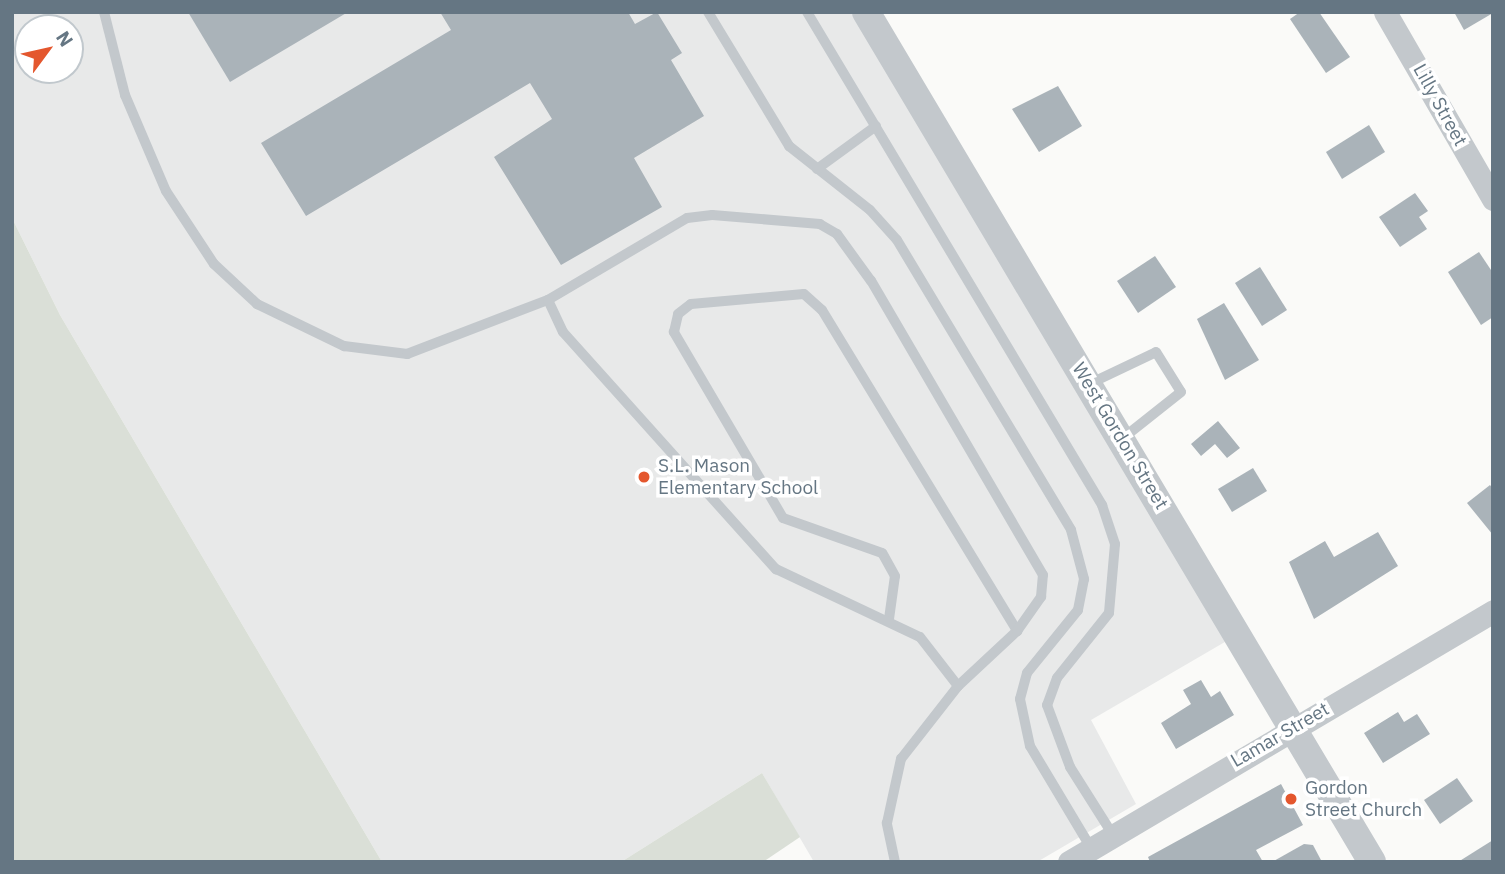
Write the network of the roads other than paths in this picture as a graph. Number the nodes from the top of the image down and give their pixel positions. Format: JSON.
{"nodes":[{"id":1,"x":104,"y":12,"type":"edge"},
{"id":2,"x":708,"y":12,"type":"edge"},
{"id":3,"x":807,"y":12,"type":"edge"},
{"id":4,"x":866,"y":12,"type":"edge"},
{"id":5,"x":1385,"y":12,"type":"edge"},
{"id":6,"x":876,"y":125,"type":"junction"},
{"id":7,"x":817,"y":169,"type":"junction"},
{"id":8,"x":1493,"y":199,"type":"edge"},
{"id":9,"x":548,"y":300,"type":"junction"},
{"id":10,"x":1089,"y":384,"type":"junction"},
{"id":11,"x":1122,"y":439,"type":"junction"},
{"id":12,"x":1493,"y":611,"type":"edge"},
{"id":13,"x":889,"y":619,"type":"junction"},
{"id":14,"x":1017,"y":631,"type":"junction"},
{"id":15,"x":958,"y":686,"type":"junction"},
{"id":16,"x":1292,"y":727,"type":"junction"},
{"id":17,"x":1113,"y":835,"type":"junction"},
{"id":18,"x":1091,"y":848,"type":"junction"},
{"id":19,"x":895,"y":862,"type":"edge"},
{"id":20,"x":1069,"y":862,"type":"edge"},
{"id":21,"x":1372,"y":862,"type":"edge"}],
"edges":[{"from":1,"to":9,"type":"lane"},
{"from":2,"to":7,"type":"lane"},
{"from":3,"to":6,"type":"lane"},
{"from":4,"to":10,"type":"street","name":"West Gordon Street"},
{"from":5,"to":8,"type":"street","name":"Lilly Street"},
{"from":6,"to":7,"type":"lane"},
{"from":6,"to":17,"type":"lane"},
{"from":7,"to":18,"type":"lane"},
{"from":9,"to":13,"type":"lane"},
{"from":9,"to":14,"type":"lane"},
{"from":10,"to":11,"type":"street","name":"West Gordon Street"},
{"from":10,"to":11,"type":"lane"},
{"from":11,"to":16,"type":"street","name":"West Gordon Street"},
{"from":12,"to":16,"type":"street","name":"Lamar Street"},
{"from":13,"to":14,"type":"lane"},
{"from":13,"to":15,"type":"lane"},
{"from":14,"to":15,"type":"lane"},
{"from":15,"to":19,"type":"lane"},
{"from":16,"to":17,"type":"street","name":"Lamar Street"},
{"from":16,"to":21,"type":"street","name":"West Gordon Street"},
{"from":17,"to":18,"type":"street","name":"Lamar Street"},
{"from":18,"to":20,"type":"street","name":"Lamar Street"}]}
